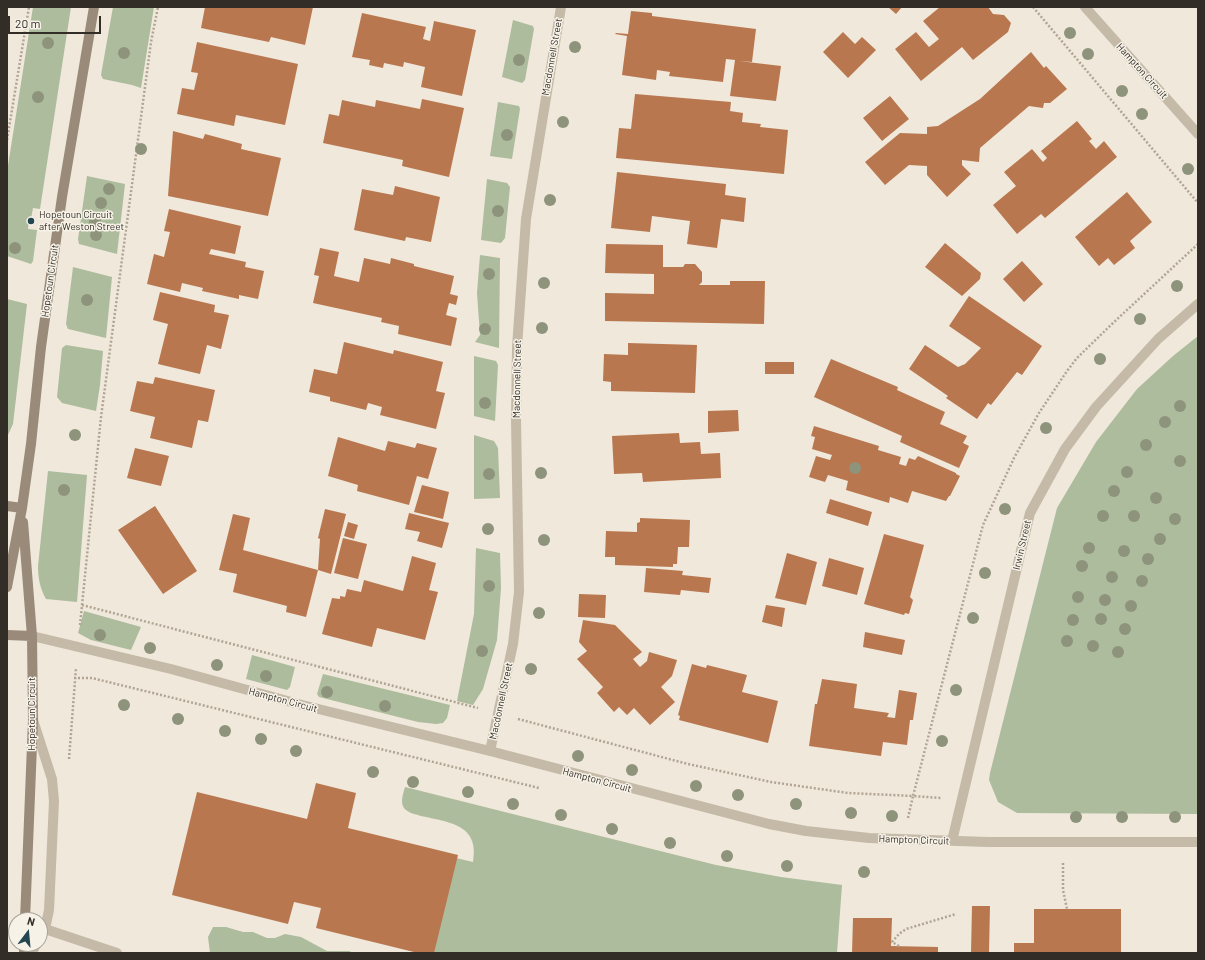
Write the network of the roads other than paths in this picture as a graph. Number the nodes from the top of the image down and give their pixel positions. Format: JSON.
{"nodes":[{"id":1,"x":94,"y":7,"type":"edge"},
{"id":2,"x":561,"y":7,"type":"edge"},
{"id":3,"x":1085,"y":7,"type":"edge"},
{"id":4,"x":1198,"y":134,"type":"edge"},
{"id":5,"x":1198,"y":304,"type":"edge"},
{"id":6,"x":7,"y":506,"type":"edge"},
{"id":7,"x":22,"y":508,"type":"junction"},
{"id":8,"x":7,"y":587,"type":"edge"},
{"id":9,"x":7,"y":635,"type":"edge"},
{"id":10,"x":32,"y":636,"type":"junction"},
{"id":11,"x":33,"y":720,"type":"junction"},
{"id":12,"x":490,"y":752,"type":"junction"},
{"id":13,"x":952,"y":841,"type":"junction"},
{"id":14,"x":1198,"y":842,"type":"edge"},
{"id":15,"x":25,"y":912,"type":"edge"},
{"id":16,"x":47,"y":912,"type":"edge"},
{"id":17,"x":48,"y":935,"type":"edge"},
{"id":18,"x":117,"y":953,"type":"edge"}],
"edges":[{"from":1,"to":7,"type":"main road","name":"Hopetoun Circuit"},
{"from":2,"to":12,"type":"street","name":"Macdonnell Street"},
{"from":3,"to":4,"type":"street","name":"Hampton Circuit"},
{"from":5,"to":13,"type":"street","name":"Irwin Street"},
{"from":6,"to":7,"type":"main road"},
{"from":7,"to":8,"type":"main road","name":"Hopetoun Circuit"},
{"from":7,"to":10,"type":"main road","name":"Hopetoun Circuit"},
{"from":9,"to":10,"type":"main road","name":"Hampton Circuit"},
{"from":10,"to":11,"type":"main road","name":"Hopetoun Circuit"},
{"from":10,"to":12,"type":"street","name":"Hampton Circuit"},
{"from":11,"to":15,"type":"main road","name":"Hopetoun Circuit"},
{"from":11,"to":16,"type":"street"},
{"from":12,"to":13,"type":"street","name":"Hampton Circuit"},
{"from":13,"to":14,"type":"street","name":"Hampton Circuit"},
{"from":17,"to":18,"type":"street"}]}
